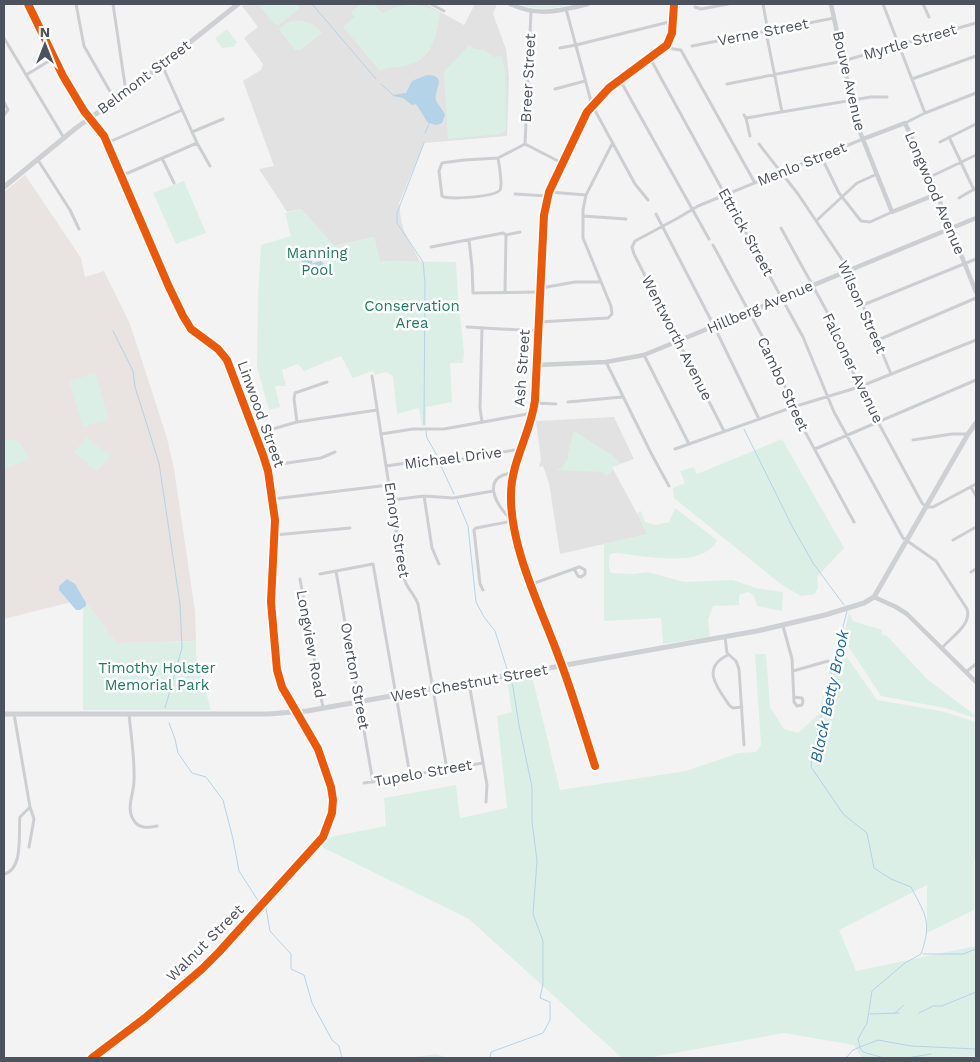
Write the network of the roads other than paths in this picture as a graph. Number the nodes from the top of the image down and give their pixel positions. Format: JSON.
{"nodes":[{"id":1,"x":28,"y":4,"type":"edge"},
{"id":2,"x":76,"y":4,"type":"edge"},
{"id":3,"x":113,"y":4,"type":"edge"},
{"id":4,"x":238,"y":4,"type":"edge"},
{"id":5,"x":431,"y":4,"type":"edge"},
{"id":6,"x":510,"y":4,"type":"edge"},
{"id":7,"x":588,"y":4,"type":"edge"},
{"id":8,"x":674,"y":4,"type":"edge"},
{"id":9,"x":728,"y":4,"type":"edge"},
{"id":10,"x":763,"y":4,"type":"edge"},
{"id":11,"x":831,"y":4,"type":"edge"},
{"id":12,"x":883,"y":4,"type":"edge"},
{"id":13,"x":923,"y":4,"type":"edge"},
{"id":14,"x":695,"y":7,"type":"dead end"},
{"id":15,"x":566,"y":9,"type":"junction"},
{"id":16,"x":444,"y":11,"type":"dead end"},
{"id":17,"x":531,"y":12,"type":"junction"},
{"id":18,"x":929,"y":16,"type":"dead end"},
{"id":19,"x":834,"y":18,"type":"junction"},
{"id":20,"x":673,"y":20,"type":"junction"},
{"id":21,"x":976,"y":23,"type":"edge"},
{"id":22,"x":766,"y":32,"type":"junction"},
{"id":23,"x":4,"y":38,"type":"edge"},
{"id":24,"x":576,"y":45,"type":"junction"},
{"id":25,"x":667,"y":45,"type":"junction"},
{"id":26,"x":692,"y":46,"type":"dead end"},
{"id":27,"x":899,"y":46,"type":"junction"},
{"id":28,"x":560,"y":48,"type":"dead end"},
{"id":29,"x":976,"y":56,"type":"edge"},
{"id":30,"x":54,"y":58,"type":"junction"},
{"id":31,"x":650,"y":58,"type":"junction"},
{"id":32,"x":843,"y":61,"type":"junction"},
{"id":33,"x":162,"y":65,"type":"junction"},
{"id":34,"x":26,"y":75,"type":"junction"},
{"id":35,"x":776,"y":75,"type":"junction"},
{"id":36,"x":912,"y":79,"type":"junction"},
{"id":37,"x":620,"y":80,"type":"junction"},
{"id":38,"x":586,"y":81,"type":"junction"},
{"id":39,"x":726,"y":84,"type":"dead end"},
{"id":40,"x":555,"y":89,"type":"dead end"},
{"id":41,"x":126,"y":92,"type":"junction"},
{"id":42,"x":976,"y":93,"type":"edge"},
{"id":43,"x":887,"y":98,"type":"dead end"},
{"id":44,"x":115,"y":100,"type":"junction"},
{"id":45,"x":851,"y":101,"type":"junction"},
{"id":46,"x":4,"y":102,"type":"edge"},
{"id":47,"x":592,"y":105,"type":"junction"},
{"id":48,"x":182,"y":110,"type":"junction"},
{"id":49,"x":782,"y":112,"type":"junction"},
{"id":50,"x":925,"y":113,"type":"junction"},
{"id":51,"x":4,"y":115,"type":"edge"},
{"id":52,"x":91,"y":118,"type":"junction"},
{"id":53,"x":223,"y":120,"type":"dead end"},
{"id":54,"x":905,"y":123,"type":"junction"},
{"id":55,"x":976,"y":124,"type":"edge"},
{"id":56,"x":192,"y":132,"type":"junction"},
{"id":57,"x":750,"y":136,"type":"dead end"},
{"id":58,"x":64,"y":138,"type":"junction"},
{"id":59,"x":949,"y":138,"type":"junction"},
{"id":60,"x":863,"y":139,"type":"junction"},
{"id":61,"x":107,"y":142,"type":"junction"},
{"id":62,"x":940,"y":142,"type":"dead end"},
{"id":63,"x":197,"y":143,"type":"junction"},
{"id":64,"x":525,"y":144,"type":"junction"},
{"id":65,"x":612,"y":144,"type":"junction"},
{"id":66,"x":759,"y":144,"type":"dead end"},
{"id":67,"x":976,"y":155,"type":"edge"},
{"id":68,"x":821,"y":156,"type":"junction"},
{"id":69,"x":162,"y":158,"type":"junction"},
{"id":70,"x":498,"y":158,"type":"junction"},
{"id":71,"x":38,"y":160,"type":"junction"},
{"id":72,"x":962,"y":162,"type":"junction"},
{"id":73,"x":562,"y":163,"type":"junction"},
{"id":74,"x":210,"y":166,"type":"dead end"},
{"id":75,"x":781,"y":171,"type":"junction"},
{"id":76,"x":877,"y":174,"type":"junction"},
{"id":77,"x":121,"y":176,"type":"junction"},
{"id":78,"x":930,"y":178,"type":"junction"},
{"id":79,"x":755,"y":182,"type":"junction"},
{"id":80,"x":174,"y":183,"type":"dead end"},
{"id":81,"x":4,"y":187,"type":"edge"},
{"id":82,"x":975,"y":189,"type":"edge"},
{"id":83,"x":515,"y":194,"type":"dead end"},
{"id":84,"x":548,"y":194,"type":"junction"},
{"id":85,"x":936,"y":194,"type":"junction"},
{"id":86,"x":586,"y":195,"type":"junction"},
{"id":87,"x":725,"y":195,"type":"junction"},
{"id":88,"x":842,"y":198,"type":"junction"},
{"id":89,"x":959,"y":198,"type":"dead end"},
{"id":90,"x":648,"y":200,"type":"dead end"},
{"id":91,"x":692,"y":209,"type":"junction"},
{"id":92,"x":892,"y":212,"type":"junction"},
{"id":93,"x":656,"y":214,"type":"dead end"},
{"id":94,"x":583,"y":216,"type":"junction"},
{"id":95,"x":976,"y":218,"type":"edge"},
{"id":96,"x":626,"y":219,"type":"dead end"},
{"id":97,"x":816,"y":221,"type":"junction"},
{"id":98,"x":663,"y":226,"type":"junction"},
{"id":99,"x":781,"y":228,"type":"dead end"},
{"id":100,"x":950,"y":228,"type":"junction"},
{"id":101,"x":79,"y":229,"type":"dead end"},
{"id":102,"x":520,"y":232,"type":"dead end"},
{"id":103,"x":506,"y":234,"type":"junction"},
{"id":104,"x":709,"y":239,"type":"dead end"},
{"id":105,"x":469,"y":240,"type":"junction"},
{"id":106,"x":633,"y":244,"type":"joint"},
{"id":107,"x":713,"y":245,"type":"dead end"},
{"id":108,"x":431,"y":247,"type":"dead end"},
{"id":109,"x":976,"y":259,"type":"edge"},
{"id":110,"x":964,"y":263,"type":"junction"},
{"id":111,"x":849,"y":270,"type":"junction"},
{"id":112,"x":601,"y":282,"type":"junction"},
{"id":113,"x":812,"y":286,"type":"junction"},
{"id":114,"x":541,"y":290,"type":"junction"},
{"id":115,"x":505,"y":292,"type":"junction"},
{"id":116,"x":976,"y":292,"type":"edge"},
{"id":117,"x":782,"y":298,"type":"junction"},
{"id":118,"x":976,"y":298,"type":"edge"},
{"id":119,"x":863,"y":305,"type":"junction"},
{"id":120,"x":749,"y":312,"type":"junction"},
{"id":121,"x":539,"y":322,"type":"junction"},
{"id":122,"x":714,"y":326,"type":"junction"},
{"id":123,"x":467,"y":327,"type":"dead end"},
{"id":124,"x":482,"y":328,"type":"junction"},
{"id":125,"x":539,"y":331,"type":"junction"},
{"id":126,"x":878,"y":340,"type":"junction"},
{"id":127,"x":976,"y":340,"type":"edge"},
{"id":128,"x":679,"y":341,"type":"junction"},
{"id":129,"x":644,"y":355,"type":"junction"},
{"id":130,"x":606,"y":362,"type":"junction"},
{"id":131,"x":537,"y":365,"type":"junction"},
{"id":132,"x":891,"y":374,"type":"junction"},
{"id":133,"x":372,"y":376,"type":"dead end"},
{"id":134,"x":976,"y":380,"type":"edge"},
{"id":135,"x":328,"y":382,"type":"dead end"},
{"id":136,"x":860,"y":387,"type":"junction"},
{"id":137,"x":622,"y":396,"type":"junction"},
{"id":138,"x":827,"y":396,"type":"junction"},
{"id":139,"x":568,"y":402,"type":"dead end"},
{"id":140,"x":535,"y":403,"type":"junction"},
{"id":141,"x":556,"y":404,"type":"dead end"},
{"id":142,"x":793,"y":407,"type":"junction"},
{"id":143,"x":377,"y":410,"type":"junction"},
{"id":144,"x":532,"y":413,"type":"junction"},
{"id":145,"x":759,"y":419,"type":"junction"},
{"id":146,"x":878,"y":421,"type":"junction"},
{"id":147,"x":297,"y":422,"type":"junction"},
{"id":148,"x":482,"y":422,"type":"junction"},
{"id":149,"x":976,"y":423,"type":"edge"},
{"id":150,"x":724,"y":431,"type":"junction"},
{"id":151,"x":255,"y":434,"type":"junction"},
{"id":152,"x":381,"y":434,"type":"junction"},
{"id":153,"x":847,"y":434,"type":"junction"},
{"id":154,"x":968,"y":434,"type":"junction"},
{"id":155,"x":913,"y":440,"type":"dead end"},
{"id":156,"x":689,"y":444,"type":"junction"},
{"id":157,"x":520,"y":449,"type":"junction"},
{"id":158,"x":675,"y":449,"type":"dead end"},
{"id":159,"x":815,"y":449,"type":"junction"},
{"id":160,"x":335,"y":452,"type":"dead end"},
{"id":161,"x":267,"y":466,"type":"junction"},
{"id":162,"x":386,"y":466,"type":"junction"},
{"id":163,"x":514,"y":473,"type":"junction"},
{"id":164,"x":976,"y":484,"type":"edge"},
{"id":165,"x":389,"y":485,"type":"junction"},
{"id":166,"x":669,"y":486,"type":"dead end"},
{"id":167,"x":971,"y":487,"type":"junction"},
{"id":168,"x":493,"y":491,"type":"junction"},
{"id":169,"x":424,"y":496,"type":"junction"},
{"id":170,"x":976,"y":496,"type":"edge"},
{"id":171,"x":273,"y":499,"type":"junction"},
{"id":172,"x":392,"y":500,"type":"junction"},
{"id":173,"x":926,"y":507,"type":"junction"},
{"id":174,"x":513,"y":520,"type":"junction"},
{"id":175,"x":854,"y":522,"type":"dead end"},
{"id":176,"x":350,"y":528,"type":"dead end"},
{"id":177,"x":976,"y":528,"type":"edge"},
{"id":178,"x":275,"y":535,"type":"junction"},
{"id":179,"x":954,"y":540,"type":"dead end"},
{"id":180,"x":906,"y":541,"type":"junction"},
{"id":181,"x":439,"y":564,"type":"dead end"},
{"id":182,"x":574,"y":569,"type":"dead end"},
{"id":183,"x":976,"y":569,"type":"edge"},
{"id":184,"x":336,"y":571,"type":"junction"},
{"id":185,"x":971,"y":572,"type":"dead end"},
{"id":186,"x":320,"y":574,"type":"dead end"},
{"id":187,"x":300,"y":579,"type":"dead end"},
{"id":188,"x":532,"y":584,"type":"junction"},
{"id":189,"x":483,"y":590,"type":"dead end"},
{"id":190,"x":874,"y":597,"type":"junction"},
{"id":191,"x":783,"y":626,"type":"junction"},
{"id":192,"x":725,"y":636,"type":"junction"},
{"id":193,"x":942,"y":648,"type":"junction"},
{"id":194,"x":728,"y":655,"type":"junction"},
{"id":195,"x":828,"y":661,"type":"dead end"},
{"id":196,"x":976,"y":664,"type":"edge"},
{"id":197,"x":563,"y":667,"type":"junction"},
{"id":198,"x":793,"y":671,"type":"junction"},
{"id":199,"x":966,"y":672,"type":"junction"},
{"id":200,"x":976,"y":682,"type":"edge"},
{"id":201,"x":469,"y":683,"type":"junction"},
{"id":202,"x":433,"y":690,"type":"junction"},
{"id":203,"x":396,"y":696,"type":"junction"},
{"id":204,"x":794,"y":698,"type":"dead end"},
{"id":205,"x":359,"y":703,"type":"junction"},
{"id":206,"x":742,"y":708,"type":"junction"},
{"id":207,"x":323,"y":709,"type":"junction"},
{"id":208,"x":298,"y":712,"type":"junction"},
{"id":209,"x":4,"y":714,"type":"edge"},
{"id":210,"x":14,"y":714,"type":"junction"},
{"id":211,"x":129,"y":714,"type":"junction"},
{"id":212,"x":744,"y":745,"type":"dead end"},
{"id":213,"x":483,"y":762,"type":"junction"},
{"id":214,"x":596,"y":766,"type":"dead end"},
{"id":215,"x":446,"y":769,"type":"junction"},
{"id":216,"x":410,"y":776,"type":"junction"},
{"id":217,"x":373,"y":782,"type":"junction"},
{"id":218,"x":364,"y":783,"type":"dead end"},
{"id":219,"x":486,"y":802,"type":"dead end"},
{"id":220,"x":30,"y":806,"type":"junction"},
{"id":221,"x":157,"y":826,"type":"dead end"},
{"id":222,"x":326,"y":834,"type":"joint"},
{"id":223,"x":29,"y":847,"type":"dead end"},
{"id":224,"x":4,"y":874,"type":"edge"},
{"id":225,"x":92,"y":1058,"type":"edge"}],
"edges":[{"from":1,"to":30,"type":"street","name":"Linwood Street"},
{"from":2,"to":44,"type":"street"},
{"from":3,"to":41,"type":"street"},
{"from":4,"to":33,"type":"main road","name":"Belmont Street"},
{"from":5,"to":16,"type":"street"},
{"from":6,"to":17,"type":"street"},
{"from":7,"to":15,"type":"street"},
{"from":8,"to":20,"type":"street"},
{"from":9,"to":14,"type":"street"},
{"from":10,"to":22,"type":"street"},
{"from":11,"to":19,"type":"street","name":"Bouve Avenue"},
{"from":12,"to":27,"type":"street"},
{"from":13,"to":18,"type":"street"},
{"from":15,"to":17,"type":"street"},
{"from":15,"to":24,"type":"street"},
{"from":17,"to":64,"type":"street","name":"Breer Street"},
{"from":19,"to":22,"type":"street","name":"Verne Street"},
{"from":19,"to":32,"type":"street","name":"Bouve Avenue"},
{"from":20,"to":24,"type":"street"},
{"from":20,"to":25,"type":"street"},
{"from":21,"to":27,"type":"street","name":"Myrtle Street"},
{"from":22,"to":26,"type":"street","name":"Verne Street"},
{"from":22,"to":35,"type":"street"},
{"from":23,"to":34,"type":"street"},
{"from":24,"to":28,"type":"street"},
{"from":24,"to":38,"type":"street"},
{"from":25,"to":31,"type":"street","name":"Ash Street"},
{"from":25,"to":79,"type":"street"},
{"from":27,"to":32,"type":"street","name":"Myrtle Street"},
{"from":27,"to":36,"type":"street"},
{"from":29,"to":36,"type":"street"},
{"from":30,"to":34,"type":"street"},
{"from":30,"to":52,"type":"street","name":"Linwood Street"},
{"from":31,"to":37,"type":"street","name":"Ash Street"},
{"from":31,"to":87,"type":"street","name":"Ettrick Street"},
{"from":32,"to":35,"type":"street","name":"Myrtle Street"},
{"from":32,"to":45,"type":"street","name":"Bouve Avenue"},
{"from":33,"to":41,"type":"main road","name":"Belmont Street"},
{"from":33,"to":48,"type":"street"},
{"from":34,"to":58,"type":"street"},
{"from":35,"to":39,"type":"street","name":"Myrtle Street"},
{"from":35,"to":49,"type":"street"},
{"from":36,"to":50,"type":"street"},
{"from":37,"to":47,"type":"street","name":"Ash Street"},
{"from":37,"to":91,"type":"street"},
{"from":38,"to":40,"type":"street"},
{"from":38,"to":47,"type":"street"},
{"from":41,"to":44,"type":"main road","name":"Belmont Street"},
{"from":42,"to":50,"type":"street","name":"Menlo Street"},
{"from":43,"to":45,"type":"street"},
{"from":44,"to":52,"type":"main road","name":"Belmont Street"},
{"from":45,"to":49,"type":"street"},
{"from":45,"to":60,"type":"street","name":"Bouve Avenue"},
{"from":46,"to":51,"type":"street"},
{"from":47,"to":65,"type":"street"},
{"from":47,"to":73,"type":"street","name":"Ash Street"},
{"from":48,"to":56,"type":"street"},
{"from":48,"to":61,"type":"street"},
{"from":49,"to":57,"type":"street"},
{"from":50,"to":54,"type":"street","name":"Menlo Street"},
{"from":52,"to":58,"type":"main road","name":"Belmont Street"},
{"from":52,"to":61,"type":"street","name":"Linwood Street"},
{"from":53,"to":56,"type":"street"},
{"from":54,"to":60,"type":"street","name":"Menlo Street"},
{"from":54,"to":78,"type":"street","name":"Longwood Avenue"},
{"from":55,"to":59,"type":"street"},
{"from":56,"to":63,"type":"street"},
{"from":58,"to":71,"type":"main road","name":"Belmont Street"},
{"from":59,"to":62,"type":"street"},
{"from":59,"to":72,"type":"street"},
{"from":60,"to":68,"type":"street","name":"Menlo Street"},
{"from":60,"to":76,"type":"street","name":"Bouve Avenue"},
{"from":61,"to":77,"type":"street","name":"Linwood Street"},
{"from":63,"to":69,"type":"street"},
{"from":63,"to":74,"type":"street"},
{"from":64,"to":70,"type":"street"},
{"from":64,"to":73,"type":"street"},
{"from":65,"to":86,"type":"street"},
{"from":65,"to":90,"type":"street"},
{"from":66,"to":75,"type":"street","name":"Wilson Street"},
{"from":67,"to":72,"type":"street"},
{"from":68,"to":75,"type":"street","name":"Menlo Street"},
{"from":68,"to":88,"type":"street"},
{"from":69,"to":77,"type":"street"},
{"from":69,"to":80,"type":"street"},
{"from":70,"to":70,"type":"street"},
{"from":71,"to":81,"type":"main road","name":"Belmont Street"},
{"from":71,"to":101,"type":"street"},
{"from":72,"to":78,"type":"street"},
{"from":72,"to":82,"type":"street"},
{"from":73,"to":84,"type":"street","name":"Ash Street"},
{"from":75,"to":79,"type":"street","name":"Menlo Street"},
{"from":75,"to":97,"type":"street","name":"Wilson Street"},
{"from":76,"to":88,"type":"street"},
{"from":76,"to":92,"type":"street","name":"Bouve Avenue"},
{"from":77,"to":151,"type":"street","name":"Linwood Street"},
{"from":78,"to":85,"type":"street","name":"Longwood Avenue"},
{"from":79,"to":87,"type":"street","name":"Menlo Street"},
{"from":82,"to":89,"type":"street"},
{"from":83,"to":84,"type":"street"},
{"from":84,"to":86,"type":"street"},
{"from":84,"to":114,"type":"street","name":"Ash Street"},
{"from":85,"to":92,"type":"street"},
{"from":85,"to":100,"type":"street","name":"Longwood Avenue"},
{"from":86,"to":94,"type":"street"},
{"from":87,"to":91,"type":"street","name":"Menlo Street"},
{"from":87,"to":117,"type":"street","name":"Ettrick Street"},
{"from":88,"to":92,"type":"street"},
{"from":88,"to":97,"type":"street"},
{"from":91,"to":98,"type":"street","name":"Menlo Street"},
{"from":91,"to":104,"type":"street"},
{"from":93,"to":98,"type":"street"},
{"from":94,"to":96,"type":"street"},
{"from":94,"to":112,"type":"street"},
{"from":95,"to":100,"type":"street","name":"Hillberg Avenue"},
{"from":97,"to":111,"type":"street","name":"Wilson Street"},
{"from":98,"to":106,"type":"street","name":"Menlo Street"},
{"from":98,"to":122,"type":"street"},
{"from":99,"to":113,"type":"street","name":"Falconer Avenue"},
{"from":100,"to":110,"type":"street","name":"Longwood Avenue"},
{"from":100,"to":111,"type":"street","name":"Hillberg Avenue"},
{"from":102,"to":103,"type":"street"},
{"from":103,"to":105,"type":"street"},
{"from":103,"to":115,"type":"street"},
{"from":105,"to":108,"type":"street"},
{"from":105,"to":115,"type":"street"},
{"from":106,"to":128,"type":"street","name":"Wentworth Avenue"},
{"from":107,"to":120,"type":"street","name":"Cambo Street"},
{"from":109,"to":110,"type":"street"},
{"from":110,"to":116,"type":"street","name":"Longwood Avenue"},
{"from":110,"to":119,"type":"street"},
{"from":111,"to":113,"type":"street","name":"Hillberg Avenue"},
{"from":111,"to":119,"type":"street","name":"Wilson Street"},
{"from":112,"to":114,"type":"street"},
{"from":112,"to":121,"type":"street"},
{"from":113,"to":117,"type":"street","name":"Hillberg Avenue"},
{"from":113,"to":136,"type":"street","name":"Falconer Avenue"},
{"from":114,"to":115,"type":"street"},
{"from":114,"to":121,"type":"street","name":"Ash Street"},
{"from":117,"to":120,"type":"street","name":"Hillberg Avenue"},
{"from":117,"to":138,"type":"street","name":"Ettrick Street"},
{"from":118,"to":126,"type":"street"},
{"from":119,"to":126,"type":"street","name":"Wilson Street"},
{"from":120,"to":122,"type":"street","name":"Hillberg Avenue"},
{"from":120,"to":142,"type":"street","name":"Cambo Street"},
{"from":121,"to":125,"type":"street","name":"Ash Street"},
{"from":122,"to":128,"type":"street","name":"Hillberg Avenue"},
{"from":122,"to":145,"type":"street"},
{"from":123,"to":124,"type":"street"},
{"from":124,"to":125,"type":"street"},
{"from":124,"to":148,"type":"street"},
{"from":125,"to":131,"type":"street","name":"Ash Street"},
{"from":126,"to":132,"type":"street","name":"Wilson Street"},
{"from":127,"to":132,"type":"street"},
{"from":128,"to":129,"type":"street","name":"Hillberg Avenue"},
{"from":128,"to":150,"type":"street","name":"Wentworth Avenue"},
{"from":129,"to":130,"type":"street","name":"Hillberg Avenue"},
{"from":129,"to":156,"type":"street"},
{"from":130,"to":131,"type":"street","name":"Hillberg Avenue"},
{"from":130,"to":137,"type":"street"},
{"from":131,"to":140,"type":"street","name":"Ash Street"},
{"from":132,"to":136,"type":"street"},
{"from":133,"to":143,"type":"street","name":"Emory Street"},
{"from":134,"to":146,"type":"street"},
{"from":135,"to":147,"type":"street"},
{"from":136,"to":138,"type":"street"},
{"from":136,"to":146,"type":"street","name":"Falconer Avenue"},
{"from":137,"to":139,"type":"street"},
{"from":137,"to":166,"type":"street"},
{"from":138,"to":142,"type":"street"},
{"from":138,"to":153,"type":"street","name":"Ettrick Street"},
{"from":140,"to":141,"type":"street"},
{"from":140,"to":144,"type":"street","name":"Ash Street"},
{"from":142,"to":145,"type":"street"},
{"from":142,"to":159,"type":"street","name":"Cambo Street"},
{"from":143,"to":147,"type":"street"},
{"from":143,"to":152,"type":"street","name":"Emory Street"},
{"from":144,"to":148,"type":"street"},
{"from":144,"to":157,"type":"street","name":"Ash Street"},
{"from":145,"to":150,"type":"street"},
{"from":146,"to":153,"type":"street"},
{"from":146,"to":173,"type":"street","name":"Falconer Avenue"},
{"from":147,"to":151,"type":"street"},
{"from":148,"to":152,"type":"street"},
{"from":149,"to":154,"type":"main road"},
{"from":150,"to":156,"type":"street"},
{"from":151,"to":161,"type":"street","name":"Linwood Street"},
{"from":152,"to":162,"type":"street","name":"Emory Street"},
{"from":153,"to":159,"type":"street"},
{"from":153,"to":180,"type":"street","name":"Ettrick Street"},
{"from":154,"to":155,"type":"street"},
{"from":154,"to":173,"type":"main road"},
{"from":156,"to":158,"type":"street"},
{"from":157,"to":162,"type":"street","name":"Michael Drive"},
{"from":157,"to":163,"type":"street","name":"Ash Street"},
{"from":159,"to":175,"type":"street","name":"Cambo Street"},
{"from":160,"to":161,"type":"street"},
{"from":161,"to":171,"type":"street","name":"Linwood Street"},
{"from":162,"to":165,"type":"street","name":"Emory Street"},
{"from":163,"to":168,"type":"street"},
{"from":163,"to":174,"type":"street","name":"Ash Street"},
{"from":164,"to":167,"type":"street"},
{"from":165,"to":171,"type":"street"},
{"from":165,"to":172,"type":"street","name":"Emory Street"},
{"from":167,"to":170,"type":"street"},
{"from":167,"to":173,"type":"street"},
{"from":168,"to":169,"type":"street"},
{"from":168,"to":174,"type":"street"},
{"from":169,"to":172,"type":"street"},
{"from":169,"to":181,"type":"street"},
{"from":171,"to":178,"type":"street","name":"Linwood Street"},
{"from":172,"to":202,"type":"street","name":"Emory Street"},
{"from":173,"to":180,"type":"main road"},
{"from":174,"to":188,"type":"street","name":"Ash Street"},
{"from":174,"to":189,"type":"street"},
{"from":176,"to":178,"type":"street"},
{"from":177,"to":179,"type":"street"},
{"from":178,"to":208,"type":"street","name":"Linwood Street"},
{"from":180,"to":190,"type":"main road"},
{"from":180,"to":193,"type":"street"},
{"from":182,"to":188,"type":"street"},
{"from":183,"to":185,"type":"street"},
{"from":184,"to":186,"type":"street"},
{"from":184,"to":203,"type":"street"},
{"from":184,"to":205,"type":"street","name":"Overton Street"},
{"from":187,"to":207,"type":"street","name":"Longview Road"},
{"from":188,"to":197,"type":"street","name":"Ash Street"},
{"from":190,"to":191,"type":"main road","name":"West Chestnut Street"},
{"from":190,"to":193,"type":"street"},
{"from":191,"to":192,"type":"main road","name":"West Chestnut Street"},
{"from":191,"to":198,"type":"street"},
{"from":192,"to":194,"type":"street"},
{"from":192,"to":197,"type":"main road","name":"West Chestnut Street"},
{"from":193,"to":199,"type":"street"},
{"from":194,"to":206,"type":"street"},
{"from":194,"to":206,"type":"street"},
{"from":195,"to":198,"type":"street"},
{"from":196,"to":199,"type":"street"},
{"from":197,"to":201,"type":"main road","name":"West Chestnut Street"},
{"from":197,"to":214,"type":"street","name":"Ash Street"},
{"from":198,"to":204,"type":"street"},
{"from":199,"to":200,"type":"street"},
{"from":201,"to":202,"type":"main road","name":"West Chestnut Street"},
{"from":201,"to":213,"type":"street"},
{"from":202,"to":203,"type":"main road","name":"West Chestnut Street"},
{"from":202,"to":215,"type":"street","name":"Emory Street"},
{"from":203,"to":205,"type":"main road","name":"West Chestnut Street"},
{"from":203,"to":216,"type":"street"},
{"from":205,"to":207,"type":"main road","name":"West Chestnut Street"},
{"from":205,"to":217,"type":"street","name":"Overton Street"},
{"from":206,"to":212,"type":"street"},
{"from":207,"to":208,"type":"main road","name":"West Chestnut Street"},
{"from":208,"to":211,"type":"main road","name":"West Chestnut Street"},
{"from":208,"to":222,"type":"street","name":"Linwood Street"},
{"from":209,"to":210,"type":"main road","name":"West Chestnut Street"},
{"from":210,"to":211,"type":"main road","name":"West Chestnut Street"},
{"from":210,"to":220,"type":"street"},
{"from":211,"to":221,"type":"street"},
{"from":213,"to":215,"type":"street","name":"Tupelo Street"},
{"from":213,"to":219,"type":"street"},
{"from":215,"to":216,"type":"street","name":"Tupelo Street"},
{"from":216,"to":217,"type":"street","name":"Tupelo Street"},
{"from":217,"to":218,"type":"street","name":"Tupelo Street"},
{"from":220,"to":223,"type":"street"},
{"from":220,"to":224,"type":"street"},
{"from":222,"to":225,"type":"street","name":"Walnut Street"}]}
